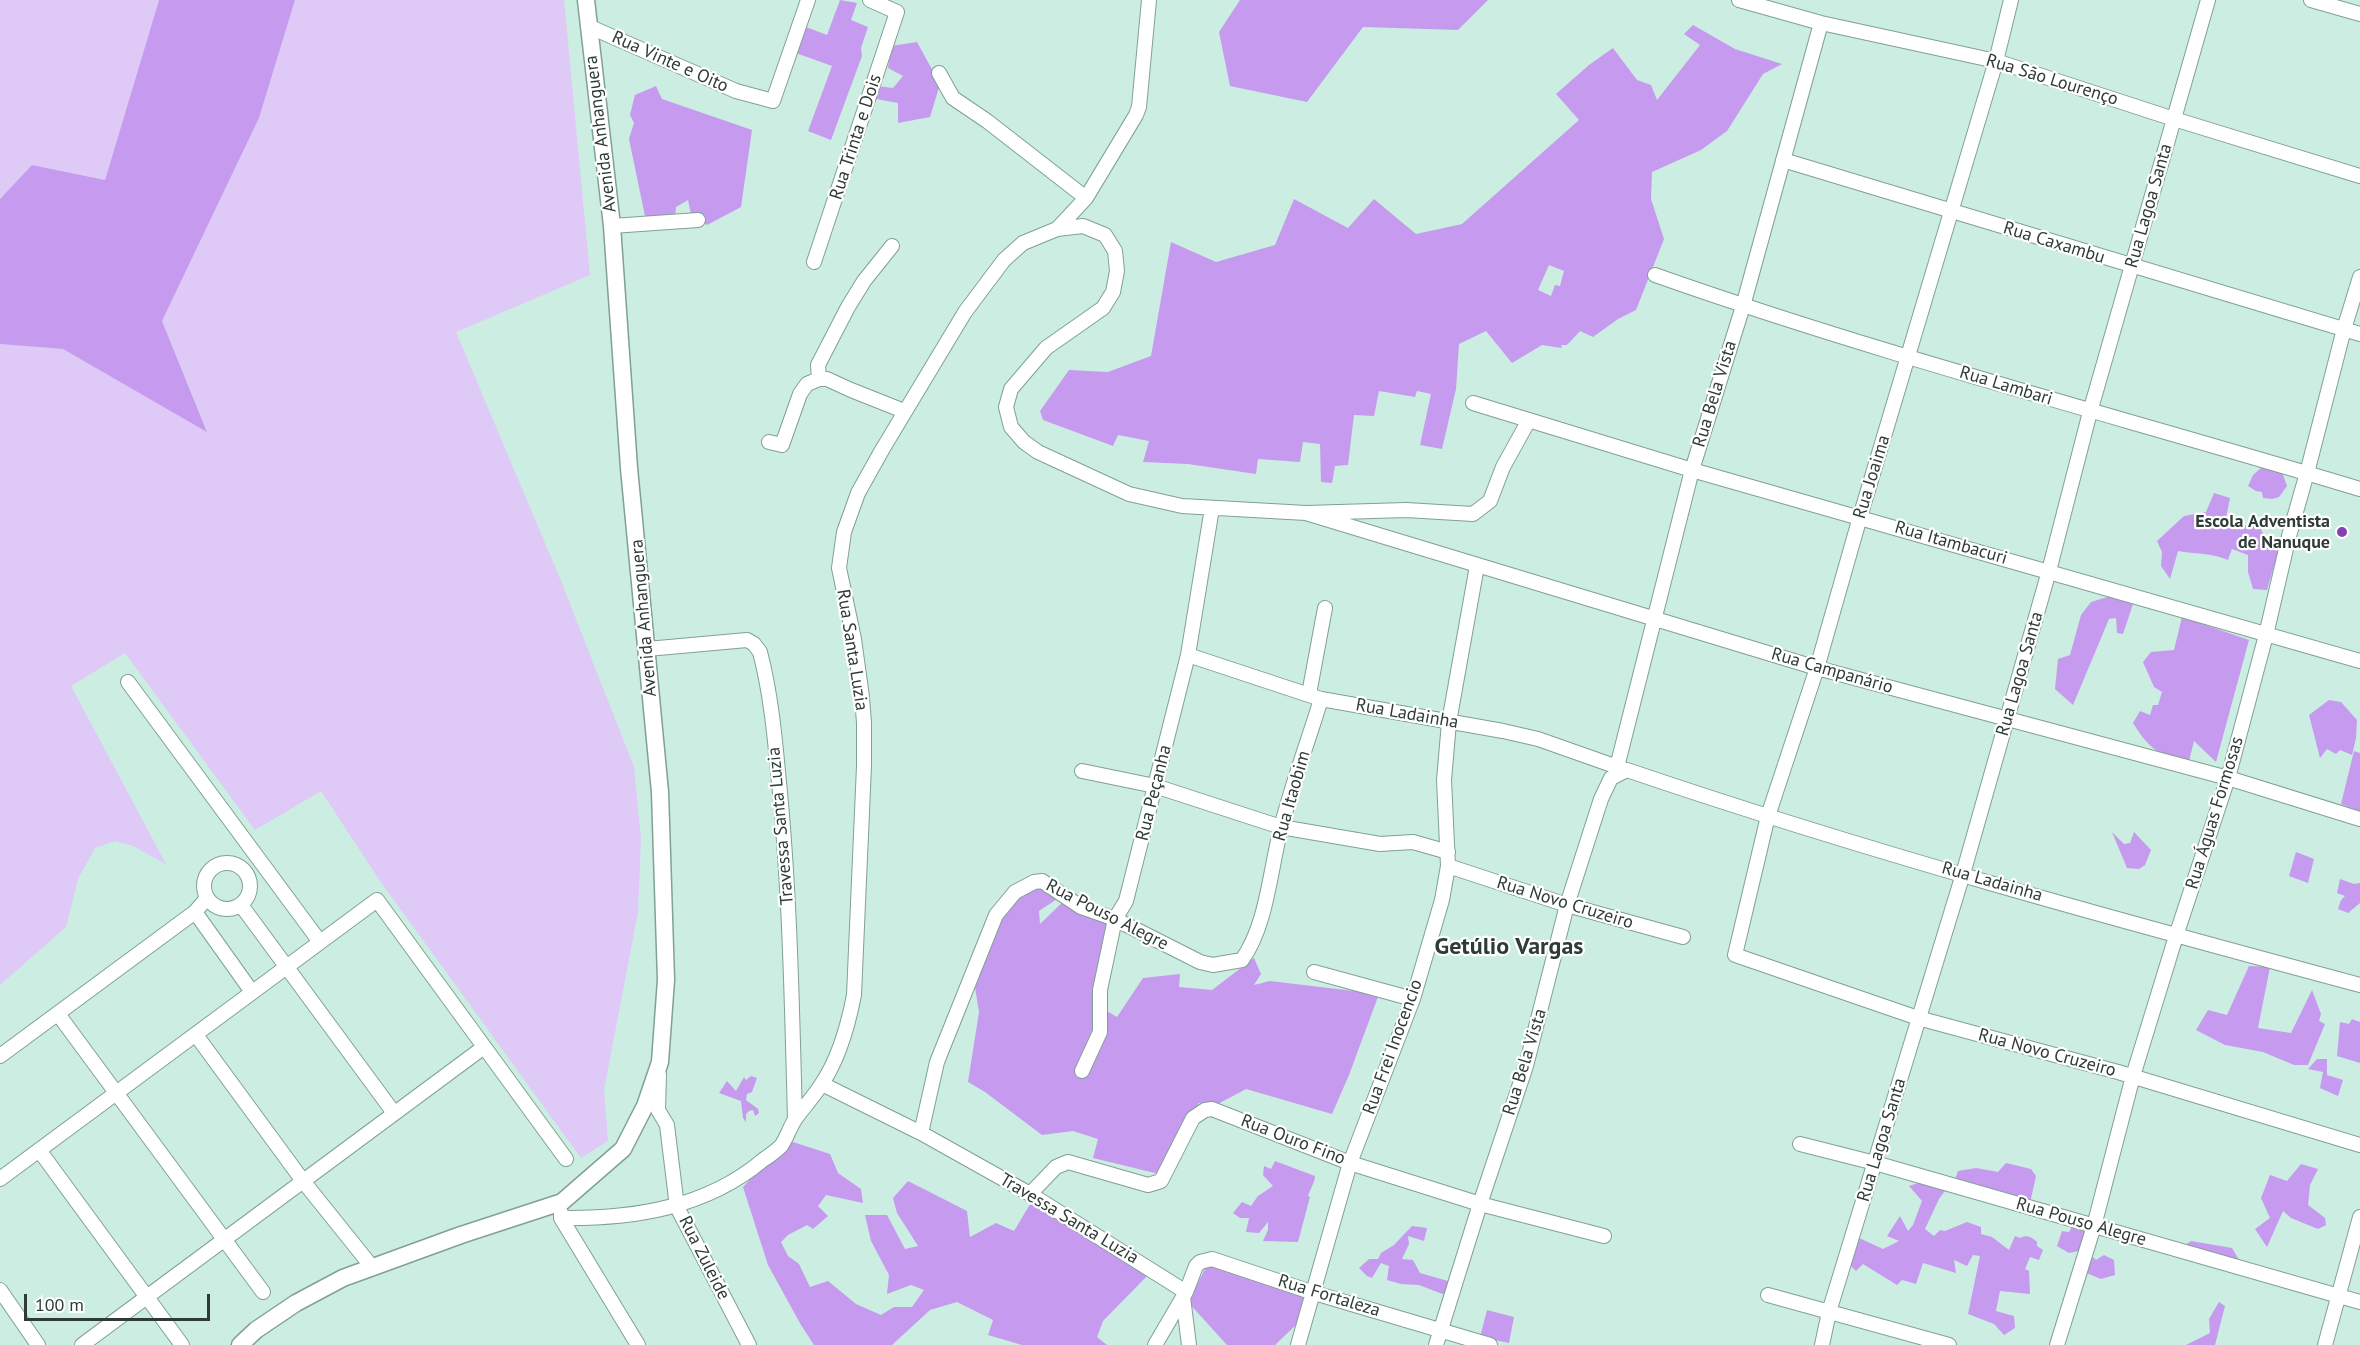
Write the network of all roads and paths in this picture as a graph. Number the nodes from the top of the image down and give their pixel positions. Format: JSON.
{"nodes":[{"id":1,"x":585,"y":0,"type":"edge"},
{"id":2,"x":808,"y":0,"type":"edge"},
{"id":3,"x":870,"y":0,"type":"edge"},
{"id":4,"x":1149,"y":0,"type":"edge"},
{"id":5,"x":1739,"y":0,"type":"edge"},
{"id":6,"x":2011,"y":0,"type":"edge"},
{"id":7,"x":2208,"y":0,"type":"edge"},
{"id":8,"x":2311,"y":0,"type":"edge"},
{"id":9,"x":2360,"y":14,"type":"edge"},
{"id":10,"x":1821,"y":23,"type":"junction"},
{"id":11,"x":588,"y":26,"type":"junction"},
{"id":12,"x":1996,"y":61,"type":"junction"},
{"id":13,"x":939,"y":73,"type":"dead end"},
{"id":14,"x":2174,"y":119,"type":"junction"},
{"id":15,"x":1783,"y":160,"type":"junction"},
{"id":16,"x":2360,"y":176,"type":"edge"},
{"id":17,"x":1086,"y":198,"type":"junction"},
{"id":18,"x":1952,"y":211,"type":"junction"},
{"id":19,"x":698,"y":220,"type":"dead end"},
{"id":20,"x":612,"y":226,"type":"junction"},
{"id":21,"x":1057,"y":229,"type":"junction"},
{"id":22,"x":892,"y":246,"type":"dead end"},
{"id":23,"x":814,"y":262,"type":"dead end"},
{"id":24,"x":2132,"y":267,"type":"junction"},
{"id":25,"x":1656,"y":276,"type":"dead end"},
{"id":26,"x":2360,"y":276,"type":"edge"},
{"id":27,"x":1743,"y":306,"type":"junction"},
{"id":28,"x":2344,"y":329,"type":"junction"},
{"id":29,"x":2360,"y":334,"type":"edge"},
{"id":30,"x":1908,"y":357,"type":"junction"},
{"id":31,"x":819,"y":379,"type":"junction"},
{"id":32,"x":1473,"y":403,"type":"dead end"},
{"id":33,"x":904,"y":411,"type":"junction"},
{"id":34,"x":2090,"y":412,"type":"junction"},
{"id":35,"x":1529,"y":420,"type":"junction"},
{"id":36,"x":769,"y":442,"type":"dead end"},
{"id":37,"x":1692,"y":470,"type":"junction"},
{"id":38,"x":2307,"y":473,"type":"junction"},
{"id":39,"x":2360,"y":489,"type":"edge"},
{"id":40,"x":1212,"y":508,"type":"junction"},
{"id":41,"x":1306,"y":513,"type":"junction"},
{"id":42,"x":1860,"y":517,"type":"junction"},
{"id":43,"x":1477,"y":566,"type":"junction"},
{"id":44,"x":2049,"y":572,"type":"junction"},
{"id":45,"x":1325,"y":608,"type":"dead end"},
{"id":46,"x":1656,"y":619,"type":"junction"},
{"id":47,"x":2266,"y":635,"type":"junction"},
{"id":48,"x":647,"y":649,"type":"junction"},
{"id":49,"x":1188,"y":655,"type":"junction"},
{"id":50,"x":2360,"y":661,"type":"edge"},
{"id":51,"x":1817,"y":668,"type":"junction"},
{"id":52,"x":128,"y":682,"type":"dead end"},
{"id":53,"x":1315,"y":697,"type":"junction"},
{"id":54,"x":2007,"y":721,"type":"junction"},
{"id":55,"x":1449,"y":722,"type":"junction"},
{"id":56,"x":1082,"y":771,"type":"dead end"},
{"id":57,"x":1619,"y":772,"type":"junction"},
{"id":58,"x":2228,"y":778,"type":"junction"},
{"id":59,"x":1155,"y":786,"type":"junction"},
{"id":60,"x":1767,"y":816,"type":"junction"},
{"id":61,"x":2360,"y":819,"type":"edge"},
{"id":62,"x":1281,"y":826,"type":"junction"},
{"id":63,"x":1448,"y":859,"type":"junction"},
{"id":64,"x":262,"y":864,"type":"junction"},
{"id":65,"x":1963,"y":874,"type":"junction"},
{"id":66,"x":247,"y":875,"type":"junction"},
{"id":67,"x":1267,"y":894,"type":"joint"},
{"id":68,"x":207,"y":898,"type":"junction"},
{"id":69,"x":242,"y":905,"type":"junction"},
{"id":70,"x":1567,"y":905,"type":"junction"},
{"id":71,"x":195,"y":912,"type":"junction"},
{"id":72,"x":1115,"y":919,"type":"junction"},
{"id":73,"x":2176,"y":936,"type":"junction"},
{"id":74,"x":1683,"y":937,"type":"dead end"},
{"id":75,"x":320,"y":942,"type":"junction"},
{"id":76,"x":1735,"y":955,"type":"joint"},
{"id":77,"x":286,"y":966,"type":"junction"},
{"id":78,"x":1314,"y":972,"type":"dead end"},
{"id":79,"x":2360,"y":985,"type":"edge"},
{"id":80,"x":252,"y":992,"type":"junction"},
{"id":81,"x":1413,"y":999,"type":"junction"},
{"id":82,"x":58,"y":1014,"type":"junction"},
{"id":83,"x":1918,"y":1018,"type":"junction"},
{"id":84,"x":196,"y":1035,"type":"junction"},
{"id":85,"x":484,"y":1047,"type":"junction"},
{"id":86,"x":0,"y":1056,"type":"edge"},
{"id":87,"x":660,"y":1062,"type":"junction"},
{"id":88,"x":1082,"y":1071,"type":"dead end"},
{"id":89,"x":2133,"y":1076,"type":"junction"},
{"id":90,"x":822,"y":1084,"type":"junction"},
{"id":91,"x":118,"y":1093,"type":"junction"},
{"id":92,"x":394,"y":1113,"type":"junction"},
{"id":93,"x":795,"y":1119,"type":"junction"},
{"id":94,"x":921,"y":1133,"type":"junction"},
{"id":95,"x":1800,"y":1144,"type":"dead end"},
{"id":96,"x":2360,"y":1145,"type":"edge"},
{"id":97,"x":39,"y":1149,"type":"junction"},
{"id":98,"x":566,"y":1159,"type":"dead end"},
{"id":99,"x":1350,"y":1162,"type":"junction"},
{"id":100,"x":1875,"y":1163,"type":"junction"},
{"id":101,"x":0,"y":1179,"type":"edge"},
{"id":102,"x":303,"y":1181,"type":"junction"},
{"id":103,"x":1030,"y":1194,"type":"junction"},
{"id":104,"x":1480,"y":1204,"type":"junction"},
{"id":105,"x":677,"y":1207,"type":"junction"},
{"id":106,"x":561,"y":1210,"type":"junction"},
{"id":107,"x":2360,"y":1216,"type":"edge"},
{"id":108,"x":2094,"y":1226,"type":"junction"},
{"id":109,"x":1604,"y":1236,"type":"dead end"},
{"id":110,"x":225,"y":1239,"type":"junction"},
{"id":111,"x":372,"y":1267,"type":"junction"},
{"id":112,"x":0,"y":1290,"type":"edge"},
{"id":113,"x":264,"y":1292,"type":"dead end"},
{"id":114,"x":1311,"y":1292,"type":"junction"},
{"id":115,"x":1185,"y":1294,"type":"junction"},
{"id":116,"x":1768,"y":1295,"type":"dead end"},
{"id":117,"x":2337,"y":1295,"type":"junction"},
{"id":118,"x":147,"y":1297,"type":"junction"},
{"id":119,"x":2360,"y":1302,"type":"edge"},
{"id":120,"x":1829,"y":1312,"type":"junction"},
{"id":121,"x":1440,"y":1330,"type":"junction"},
{"id":122,"x":1160,"y":1342,"type":"edge"},
{"id":123,"x":38,"y":1345,"type":"edge"},
{"id":124,"x":82,"y":1345,"type":"edge"},
{"id":125,"x":182,"y":1345,"type":"edge"},
{"id":126,"x":240,"y":1345,"type":"edge"},
{"id":127,"x":638,"y":1345,"type":"edge"},
{"id":128,"x":749,"y":1345,"type":"edge"},
{"id":129,"x":1189,"y":1345,"type":"edge"},
{"id":130,"x":1298,"y":1345,"type":"edge"},
{"id":131,"x":1436,"y":1345,"type":"edge"},
{"id":132,"x":1490,"y":1345,"type":"edge"},
{"id":133,"x":1821,"y":1345,"type":"edge"},
{"id":134,"x":1949,"y":1345,"type":"edge"},
{"id":135,"x":2057,"y":1345,"type":"edge"},
{"id":136,"x":2325,"y":1345,"type":"edge"}],
"edges":[{"from":1,"to":11,"type":"street","name":"Avenida Anhanguera"},
{"from":2,"to":11,"type":"street","name":"Rua Vinte e Oito"},
{"from":3,"to":23,"type":"street","name":"Rua Trinta e Dois"},
{"from":4,"to":17,"type":"street","name":"Rua Santa Luzia"},
{"from":5,"to":10,"type":"street","name":"Rua São Lourenço"},
{"from":6,"to":12,"type":"street","name":"Rua Joaima"},
{"from":7,"to":14,"type":"street","name":"Rua Lagoa Santa"},
{"from":8,"to":9,"type":"street"},
{"from":10,"to":12,"type":"street","name":"Rua São Lourenço"},
{"from":10,"to":15,"type":"street","name":"Rua Bela Vista"},
{"from":11,"to":20,"type":"street","name":"Avenida Anhanguera"},
{"from":12,"to":14,"type":"street","name":"Rua São Lourenço"},
{"from":12,"to":18,"type":"street","name":"Rua Joaima"},
{"from":13,"to":17,"type":"street"},
{"from":14,"to":16,"type":"street","name":"Rua São Lourenço"},
{"from":14,"to":24,"type":"street","name":"Rua Lagoa Santa"},
{"from":15,"to":18,"type":"street","name":"Rua Caxambu"},
{"from":15,"to":27,"type":"street","name":"Rua Bela Vista"},
{"from":17,"to":21,"type":"street","name":"Rua Santa Luzia"},
{"from":18,"to":24,"type":"street","name":"Rua Caxambu"},
{"from":18,"to":30,"type":"street","name":"Rua Joaima"},
{"from":19,"to":20,"type":"street"},
{"from":20,"to":48,"type":"street","name":"Avenida Anhanguera"},
{"from":21,"to":33,"type":"street","name":"Rua Santa Luzia"},
{"from":21,"to":40,"type":"street","name":"Rua Campanário"},
{"from":22,"to":31,"type":"street"},
{"from":24,"to":28,"type":"street","name":"Rua Caxambu"},
{"from":24,"to":34,"type":"street","name":"Rua Lagoa Santa"},
{"from":25,"to":27,"type":"street","name":"Rua Lambari"},
{"from":26,"to":28,"type":"street","name":"Rua Águas Formosas"},
{"from":27,"to":30,"type":"street","name":"Rua Lambari"},
{"from":27,"to":37,"type":"street","name":"Rua Bela Vista"},
{"from":28,"to":29,"type":"street","name":"Rua Caxambu"},
{"from":28,"to":38,"type":"street","name":"Rua Águas Formosas"},
{"from":30,"to":34,"type":"street","name":"Rua Lambari"},
{"from":30,"to":42,"type":"street","name":"Rua Joaima"},
{"from":31,"to":33,"type":"street"},
{"from":31,"to":36,"type":"street"},
{"from":32,"to":35,"type":"street","name":"Rua Itambacuri"},
{"from":33,"to":90,"type":"street","name":"Rua Santa Luzia"},
{"from":34,"to":38,"type":"street","name":"Rua Lambari"},
{"from":34,"to":44,"type":"street","name":"Rua Lagoa Santa"},
{"from":35,"to":37,"type":"street","name":"Rua Itambacuri"},
{"from":35,"to":41,"type":"street","name":"Rua Campanário"},
{"from":37,"to":42,"type":"street","name":"Rua Itambacuri"},
{"from":37,"to":46,"type":"street","name":"Rua Bela Vista"},
{"from":38,"to":39,"type":"street","name":"Rua Lambari"},
{"from":38,"to":47,"type":"street","name":"Rua Águas Formosas"},
{"from":40,"to":41,"type":"street","name":"Rua Campanário"},
{"from":40,"to":49,"type":"street","name":"Rua Peçanha"},
{"from":41,"to":43,"type":"street","name":"Rua Campanário"},
{"from":42,"to":44,"type":"street","name":"Rua Itambacuri"},
{"from":42,"to":51,"type":"street","name":"Rua Joaima"},
{"from":43,"to":46,"type":"street","name":"Rua Campanário"},
{"from":43,"to":55,"type":"street","name":"Rua Frei Inocencio"},
{"from":44,"to":47,"type":"street","name":"Rua Itambacuri"},
{"from":44,"to":54,"type":"street","name":"Rua Lagoa Santa"},
{"from":45,"to":53,"type":"street","name":"Rua Itaobim"},
{"from":46,"to":51,"type":"street","name":"Rua Campanário"},
{"from":46,"to":57,"type":"street","name":"Rua Bela Vista"},
{"from":47,"to":50,"type":"street","name":"Rua Itambacuri"},
{"from":47,"to":58,"type":"street","name":"Rua Águas Formosas"},
{"from":48,"to":87,"type":"street","name":"Avenida Anhanguera"},
{"from":48,"to":93,"type":"street","name":"Travessa Santa Luzia"},
{"from":49,"to":53,"type":"street","name":"Rua Ladainha"},
{"from":49,"to":59,"type":"street","name":"Rua Peçanha"},
{"from":51,"to":54,"type":"street","name":"Rua Campanário"},
{"from":51,"to":60,"type":"street","name":"Rua Joaima"},
{"from":52,"to":64,"type":"street"},
{"from":53,"to":55,"type":"street","name":"Rua Ladainha"},
{"from":53,"to":62,"type":"street","name":"Rua Itaobim"},
{"from":54,"to":58,"type":"street","name":"Rua Campanário"},
{"from":54,"to":65,"type":"street","name":"Rua Lagoa Santa"},
{"from":55,"to":57,"type":"street","name":"Rua Ladainha"},
{"from":55,"to":63,"type":"street","name":"Rua Frei Inocencio"},
{"from":56,"to":59,"type":"street"},
{"from":57,"to":60,"type":"street","name":"Rua Ladainha"},
{"from":57,"to":70,"type":"street","name":"Rua Bela Vista"},
{"from":58,"to":61,"type":"street","name":"Rua Campanário"},
{"from":58,"to":73,"type":"street","name":"Rua Águas Formosas"},
{"from":59,"to":62,"type":"street"},
{"from":59,"to":72,"type":"street","name":"Rua Peçanha"},
{"from":60,"to":65,"type":"street","name":"Rua Ladainha"},
{"from":60,"to":76,"type":"street","name":"Rua Joaima"},
{"from":62,"to":63,"type":"street","name":"Rua Novo Cruzeiro"},
{"from":62,"to":67,"type":"street","name":"Rua Itaobim"},
{"from":63,"to":70,"type":"street","name":"Rua Novo Cruzeiro"},
{"from":63,"to":81,"type":"street","name":"Rua Frei Inocencio"},
{"from":64,"to":66,"type":"street"},
{"from":64,"to":75,"type":"street"},
{"from":65,"to":73,"type":"street","name":"Rua Ladainha"},
{"from":65,"to":83,"type":"street","name":"Rua Lagoa Santa"},
{"from":66,"to":68,"type":"street"},
{"from":66,"to":69,"type":"street"},
{"from":67,"to":72,"type":"street","name":"Rua Pouso Alegre"},
{"from":68,"to":69,"type":"street"},
{"from":68,"to":71,"type":"street"},
{"from":69,"to":77,"type":"street"},
{"from":70,"to":74,"type":"street","name":"Rua Novo Cruzeiro"},
{"from":70,"to":104,"type":"street","name":"Rua Bela Vista"},
{"from":71,"to":80,"type":"street"},
{"from":71,"to":82,"type":"street"},
{"from":72,"to":88,"type":"street","name":"Rua Peçanha"},
{"from":72,"to":94,"type":"street","name":"Rua Pouso Alegre"},
{"from":73,"to":79,"type":"street","name":"Rua Ladainha"},
{"from":73,"to":89,"type":"street","name":"Rua Águas Formosas"},
{"from":75,"to":77,"type":"street"},
{"from":75,"to":85,"type":"street"},
{"from":76,"to":83,"type":"street","name":"Rua Novo Cruzeiro"},
{"from":77,"to":80,"type":"street"},
{"from":77,"to":92,"type":"street"},
{"from":78,"to":81,"type":"street"},
{"from":80,"to":84,"type":"street"},
{"from":81,"to":99,"type":"street","name":"Rua Frei Inocencio"},
{"from":82,"to":86,"type":"street"},
{"from":82,"to":91,"type":"street"},
{"from":83,"to":89,"type":"street","name":"Rua Novo Cruzeiro"},
{"from":83,"to":100,"type":"street","name":"Rua Lagoa Santa"},
{"from":84,"to":91,"type":"street"},
{"from":84,"to":102,"type":"street"},
{"from":85,"to":92,"type":"street"},
{"from":85,"to":98,"type":"street"},
{"from":87,"to":105,"type":"street","name":"Rua Zuleide"},
{"from":87,"to":106,"type":"street","name":"Avenida Anhanguera"},
{"from":89,"to":96,"type":"street","name":"Rua Novo Cruzeiro"},
{"from":89,"to":108,"type":"street","name":"Rua Águas Formosas"},
{"from":90,"to":93,"type":"street","name":"Rua Santa Luzia"},
{"from":90,"to":94,"type":"street","name":"Travessa Santa Luzia"},
{"from":91,"to":97,"type":"street"},
{"from":91,"to":110,"type":"street"},
{"from":92,"to":102,"type":"street"},
{"from":93,"to":105,"type":"street","name":"Rua Santa Luzia"},
{"from":94,"to":103,"type":"street","name":"Travessa Santa Luzia"},
{"from":95,"to":100,"type":"street","name":"Rua Pouso Alegre"},
{"from":97,"to":101,"type":"street"},
{"from":97,"to":118,"type":"street"},
{"from":99,"to":103,"type":"street","name":"Rua Ouro Fino"},
{"from":99,"to":104,"type":"street","name":"Rua Ouro Fino"},
{"from":99,"to":114,"type":"street","name":"Rua Frei Inocencio"},
{"from":100,"to":108,"type":"street","name":"Rua Pouso Alegre"},
{"from":100,"to":120,"type":"street","name":"Rua Lagoa Santa"},
{"from":102,"to":110,"type":"street"},
{"from":102,"to":111,"type":"street"},
{"from":103,"to":115,"type":"street","name":"Travessa Santa Luzia"},
{"from":104,"to":109,"type":"street","name":"Rua Ouro Fino"},
{"from":104,"to":121,"type":"street","name":"Rua Bela Vista"},
{"from":105,"to":106,"type":"street","name":"Rua Santa Luzia"},
{"from":105,"to":128,"type":"street","name":"Rua Zuleide"},
{"from":106,"to":111,"type":"street"},
{"from":106,"to":127,"type":"street"},
{"from":107,"to":117,"type":"street"},
{"from":108,"to":117,"type":"street","name":"Rua Pouso Alegre"},
{"from":108,"to":135,"type":"street","name":"Rua Águas Formosas"},
{"from":110,"to":113,"type":"street"},
{"from":110,"to":118,"type":"street"},
{"from":111,"to":126,"type":"street"},
{"from":112,"to":123,"type":"street"},
{"from":114,"to":115,"type":"street","name":"Rua Fortaleza"},
{"from":114,"to":121,"type":"street","name":"Rua Fortaleza"},
{"from":114,"to":130,"type":"street","name":"Rua Frei Inocencio"},
{"from":115,"to":122,"type":"street","name":"Rua Fortaleza"},
{"from":115,"to":129,"type":"street"},
{"from":116,"to":120,"type":"street"},
{"from":117,"to":119,"type":"street","name":"Rua Pouso Alegre"},
{"from":117,"to":136,"type":"street"},
{"from":118,"to":124,"type":"street"},
{"from":118,"to":125,"type":"street"},
{"from":120,"to":133,"type":"street","name":"Rua Lagoa Santa"},
{"from":120,"to":134,"type":"street"},
{"from":121,"to":131,"type":"street","name":"Rua Bela Vista"},
{"from":121,"to":132,"type":"street","name":"Rua Fortaleza"}]}
